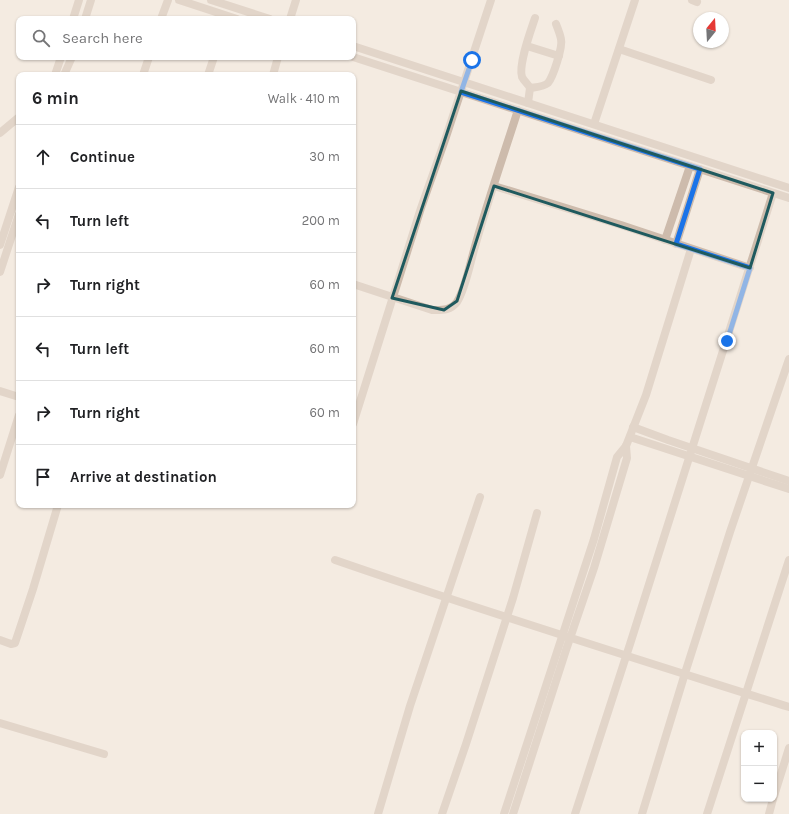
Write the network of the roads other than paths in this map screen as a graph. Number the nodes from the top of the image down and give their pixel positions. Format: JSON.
{"nodes":[{"id":1,"x":79,"y":0,"type":"edge"},
{"id":2,"x":92,"y":0,"type":"edge"},
{"id":3,"x":168,"y":0,"type":"edge"},
{"id":4,"x":179,"y":0,"type":"edge"},
{"id":5,"x":211,"y":0,"type":"edge"},
{"id":6,"x":296,"y":0,"type":"edge"},
{"id":7,"x":491,"y":0,"type":"edge"},
{"id":8,"x":634,"y":0,"type":"edge"},
{"id":9,"x":74,"y":16,"type":"edge"},
{"id":10,"x":86,"y":16,"type":"edge"},
{"id":11,"x":162,"y":16,"type":"edge"},
{"id":12,"x":224,"y":16,"type":"edge"},
{"id":13,"x":261,"y":16,"type":"edge"},
{"id":14,"x":291,"y":16,"type":"edge"},
{"id":15,"x":536,"y":18,"type":"dead end"},
{"id":16,"x":556,"y":24,"type":"dead end"},
{"id":17,"x":526,"y":46,"type":"junction"},
{"id":18,"x":356,"y":47,"type":"edge"},
{"id":19,"x":619,"y":49,"type":"junction"},
{"id":20,"x":559,"y":56,"type":"junction"},
{"id":21,"x":356,"y":57,"type":"edge"},
{"id":22,"x":60,"y":60,"type":"edge"},
{"id":23,"x":71,"y":60,"type":"edge"},
{"id":24,"x":148,"y":60,"type":"edge"},
{"id":25,"x":213,"y":60,"type":"edge"},
{"id":26,"x":277,"y":60,"type":"edge"},
{"id":27,"x":56,"y":72,"type":"edge"},
{"id":28,"x":65,"y":72,"type":"edge"},
{"id":29,"x":144,"y":72,"type":"edge"},
{"id":30,"x":209,"y":72,"type":"edge"},
{"id":31,"x":273,"y":72,"type":"edge"},
{"id":32,"x":711,"y":80,"type":"dead end"},
{"id":33,"x":464,"y":82,"type":"junction"},
{"id":34,"x":530,"y":88,"type":"junction"},
{"id":35,"x":461,"y":92,"type":"junction"},
{"id":36,"x":528,"y":103,"type":"junction"},
{"id":37,"x":518,"y":110,"type":"junction"},
{"id":38,"x":16,"y":120,"type":"edge"},
{"id":39,"x":594,"y":124,"type":"junction"},
{"id":40,"x":0,"y":133,"type":"edge"},
{"id":41,"x":690,"y":166,"type":"junction"},
{"id":42,"x":700,"y":169,"type":"junction"},
{"id":43,"x":494,"y":186,"type":"junction"},
{"id":44,"x":789,"y":188,"type":"edge"},
{"id":45,"x":773,"y":193,"type":"junction"},
{"id":46,"x":16,"y":196,"type":"edge"},
{"id":47,"x":789,"y":198,"type":"edge"},
{"id":48,"x":16,"y":223,"type":"edge"},
{"id":49,"x":665,"y":240,"type":"junction"},
{"id":50,"x":676,"y":244,"type":"junction"},
{"id":51,"x":0,"y":245,"type":"edge"},
{"id":52,"x":692,"y":249,"type":"junction"},
{"id":53,"x":750,"y":268,"type":"junction"},
{"id":54,"x":0,"y":272,"type":"edge"},
{"id":55,"x":356,"y":285,"type":"edge"},
{"id":56,"x":392,"y":298,"type":"junction"},
{"id":57,"x":789,"y":359,"type":"edge"},
{"id":58,"x":0,"y":391,"type":"edge"},
{"id":59,"x":16,"y":396,"type":"edge"},
{"id":60,"x":356,"y":414,"type":"edge"},
{"id":61,"x":16,"y":424,"type":"edge"},
{"id":62,"x":633,"y":427,"type":"junction"},
{"id":63,"x":630,"y":437,"type":"junction"},
{"id":64,"x":626,"y":446,"type":"junction"},
{"id":65,"x":691,"y":453,"type":"junction"},
{"id":66,"x":750,"y":472,"type":"junction"},
{"id":67,"x":0,"y":475,"type":"edge"},
{"id":68,"x":789,"y":481,"type":"edge"},
{"id":69,"x":789,"y":489,"type":"edge"},
{"id":70,"x":480,"y":497,"type":"dead end"},
{"id":71,"x":57,"y":508,"type":"edge"},
{"id":72,"x":537,"y":513,"type":"dead end"},
{"id":73,"x":335,"y":560,"type":"dead end"},
{"id":74,"x":789,"y":560,"type":"edge"},
{"id":75,"x":446,"y":598,"type":"junction"},
{"id":76,"x":507,"y":617,"type":"junction"},
{"id":77,"x":562,"y":635,"type":"junction"},
{"id":78,"x":570,"y":638,"type":"junction"},
{"id":79,"x":0,"y":640,"type":"edge"},
{"id":80,"x":626,"y":656,"type":"junction"},
{"id":81,"x":685,"y":675,"type":"junction"},
{"id":82,"x":746,"y":694,"type":"junction"},
{"id":83,"x":789,"y":707,"type":"edge"},
{"id":84,"x":0,"y":723,"type":"edge"},
{"id":85,"x":789,"y":748,"type":"edge"},
{"id":86,"x":104,"y":754,"type":"dead end"},
{"id":87,"x":777,"y":788,"type":"edge"},
{"id":88,"x":773,"y":802,"type":"edge"},
{"id":89,"x":378,"y":814,"type":"edge"},
{"id":90,"x":442,"y":814,"type":"edge"},
{"id":91,"x":504,"y":814,"type":"edge"},
{"id":92,"x":513,"y":814,"type":"edge"},
{"id":93,"x":575,"y":814,"type":"edge"},
{"id":94,"x":642,"y":814,"type":"edge"},
{"id":95,"x":707,"y":814,"type":"edge"},
{"id":96,"x":769,"y":814,"type":"edge"}],
"edges":[{"from":1,"to":9,"type":"street"},
{"from":2,"to":10,"type":"street"},
{"from":3,"to":11,"type":"street"},
{"from":4,"to":12,"type":"street"},
{"from":5,"to":13,"type":"street"},
{"from":6,"to":14,"type":"street"},
{"from":7,"to":33,"type":"street"},
{"from":8,"to":19,"type":"street"},
{"from":15,"to":17,"type":"street"},
{"from":16,"to":20,"type":"street"},
{"from":17,"to":20,"type":"street"},
{"from":17,"to":34,"type":"street"},
{"from":18,"to":33,"type":"street"},
{"from":19,"to":32,"type":"street"},
{"from":19,"to":39,"type":"street"},
{"from":20,"to":34,"type":"street"},
{"from":21,"to":35,"type":"street"},
{"from":22,"to":27,"type":"street"},
{"from":23,"to":28,"type":"street"},
{"from":24,"to":29,"type":"street"},
{"from":25,"to":30,"type":"street"},
{"from":26,"to":31,"type":"street"},
{"from":33,"to":35,"type":"street"},
{"from":33,"to":36,"type":"street"},
{"from":34,"to":36,"type":"street"},
{"from":35,"to":37,"type":"street"},
{"from":35,"to":56,"type":"street"},
{"from":36,"to":39,"type":"street"},
{"from":37,"to":41,"type":"street"},
{"from":37,"to":43,"type":"street"},
{"from":38,"to":40,"type":"street"},
{"from":39,"to":44,"type":"street"},
{"from":41,"to":42,"type":"street"},
{"from":41,"to":49,"type":"street"},
{"from":42,"to":45,"type":"street"},
{"from":42,"to":50,"type":"street"},
{"from":43,"to":49,"type":"street"},
{"from":43,"to":56,"type":"street"},
{"from":45,"to":47,"type":"street"},
{"from":45,"to":53,"type":"street"},
{"from":46,"to":51,"type":"street"},
{"from":48,"to":54,"type":"street"},
{"from":49,"to":50,"type":"street"},
{"from":50,"to":52,"type":"street"},
{"from":52,"to":53,"type":"street"},
{"from":52,"to":62,"type":"street"},
{"from":53,"to":65,"type":"street"},
{"from":55,"to":56,"type":"street"},
{"from":56,"to":60,"type":"street"},
{"from":57,"to":66,"type":"street"},
{"from":58,"to":59,"type":"street"},
{"from":61,"to":67,"type":"street"},
{"from":62,"to":63,"type":"street"},
{"from":62,"to":65,"type":"street"},
{"from":63,"to":64,"type":"street"},
{"from":63,"to":65,"type":"street"},
{"from":64,"to":77,"type":"street"},
{"from":64,"to":78,"type":"street"},
{"from":65,"to":66,"type":"street"},
{"from":65,"to":80,"type":"street"},
{"from":66,"to":68,"type":"street"},
{"from":66,"to":69,"type":"street"},
{"from":66,"to":81,"type":"street"},
{"from":70,"to":75,"type":"street"},
{"from":71,"to":79,"type":"street"},
{"from":72,"to":76,"type":"street"},
{"from":73,"to":75,"type":"street"},
{"from":74,"to":82,"type":"street"},
{"from":75,"to":76,"type":"street"},
{"from":75,"to":89,"type":"street"},
{"from":76,"to":77,"type":"street"},
{"from":76,"to":90,"type":"street"},
{"from":77,"to":78,"type":"street"},
{"from":77,"to":91,"type":"street"},
{"from":78,"to":80,"type":"street"},
{"from":78,"to":92,"type":"street"},
{"from":80,"to":81,"type":"street"},
{"from":80,"to":93,"type":"street"},
{"from":81,"to":82,"type":"street"},
{"from":81,"to":94,"type":"street"},
{"from":82,"to":83,"type":"street"},
{"from":82,"to":95,"type":"street"},
{"from":84,"to":86,"type":"street"},
{"from":85,"to":87,"type":"street"},
{"from":88,"to":96,"type":"street"}]}
